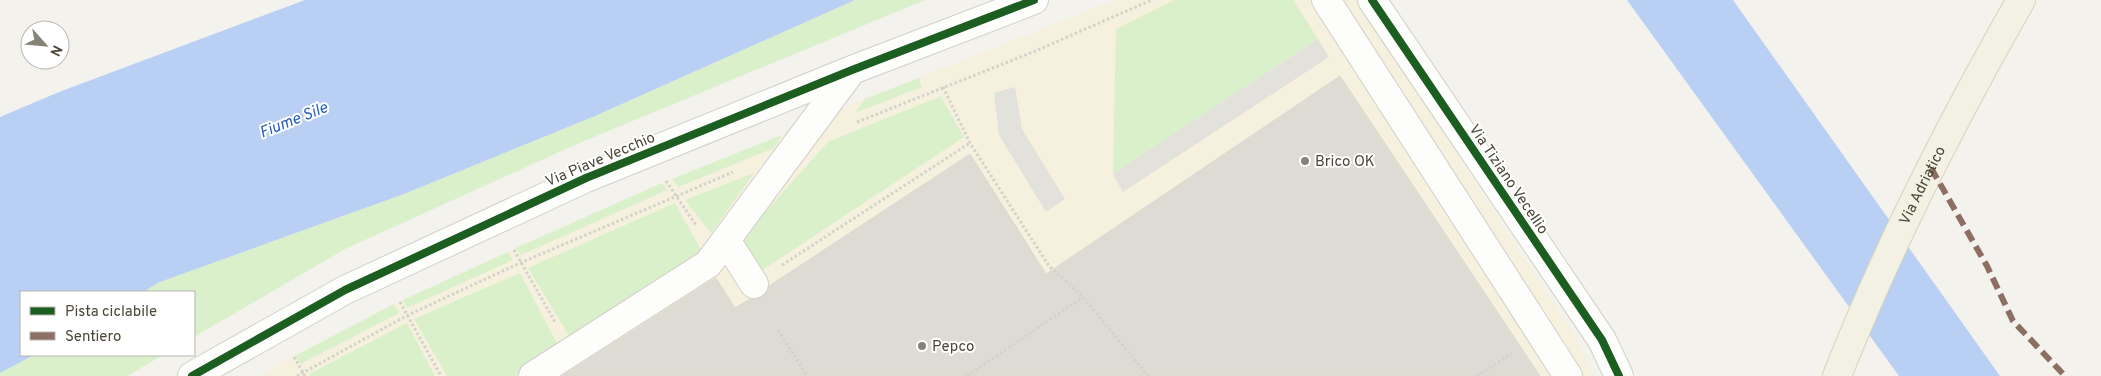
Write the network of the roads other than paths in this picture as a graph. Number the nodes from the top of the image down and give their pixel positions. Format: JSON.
{"nodes":[{"id":1,"x":1034,"y":0,"type":"edge"},
{"id":2,"x":1326,"y":0,"type":"edge"},
{"id":3,"x":1372,"y":0,"type":"edge"},
{"id":4,"x":2020,"y":0,"type":"edge"},
{"id":5,"x":852,"y":70,"type":"junction"},
{"id":6,"x":721,"y":247,"type":"junction"},
{"id":7,"x":754,"y":284,"type":"road end"},
{"id":8,"x":244,"y":345,"type":"junction"},
{"id":9,"x":192,"y":376,"type":"edge"},
{"id":10,"x":209,"y":376,"type":"edge"},
{"id":11,"x":533,"y":376,"type":"edge"},
{"id":12,"x":1568,"y":376,"type":"edge"},
{"id":13,"x":1619,"y":376,"type":"edge"},
{"id":14,"x":1836,"y":376,"type":"edge"}],
"edges":[{"from":1,"to":5,"type":"street","name":"Via Piave Vecchio"},
{"from":2,"to":12,"type":"street"},
{"from":3,"to":13,"type":"street","name":"Via Tiziano Vecellio"},
{"from":4,"to":14,"type":"main road","name":"Via Adriatico"},
{"from":5,"to":6,"type":"street"},
{"from":5,"to":8,"type":"street","name":"Via Piave Vecchio"},
{"from":6,"to":7,"type":"street"},
{"from":6,"to":11,"type":"street"},
{"from":8,"to":9,"type":"street","name":"Via Piave Vecchio"},
{"from":8,"to":10,"type":"street"}]}
